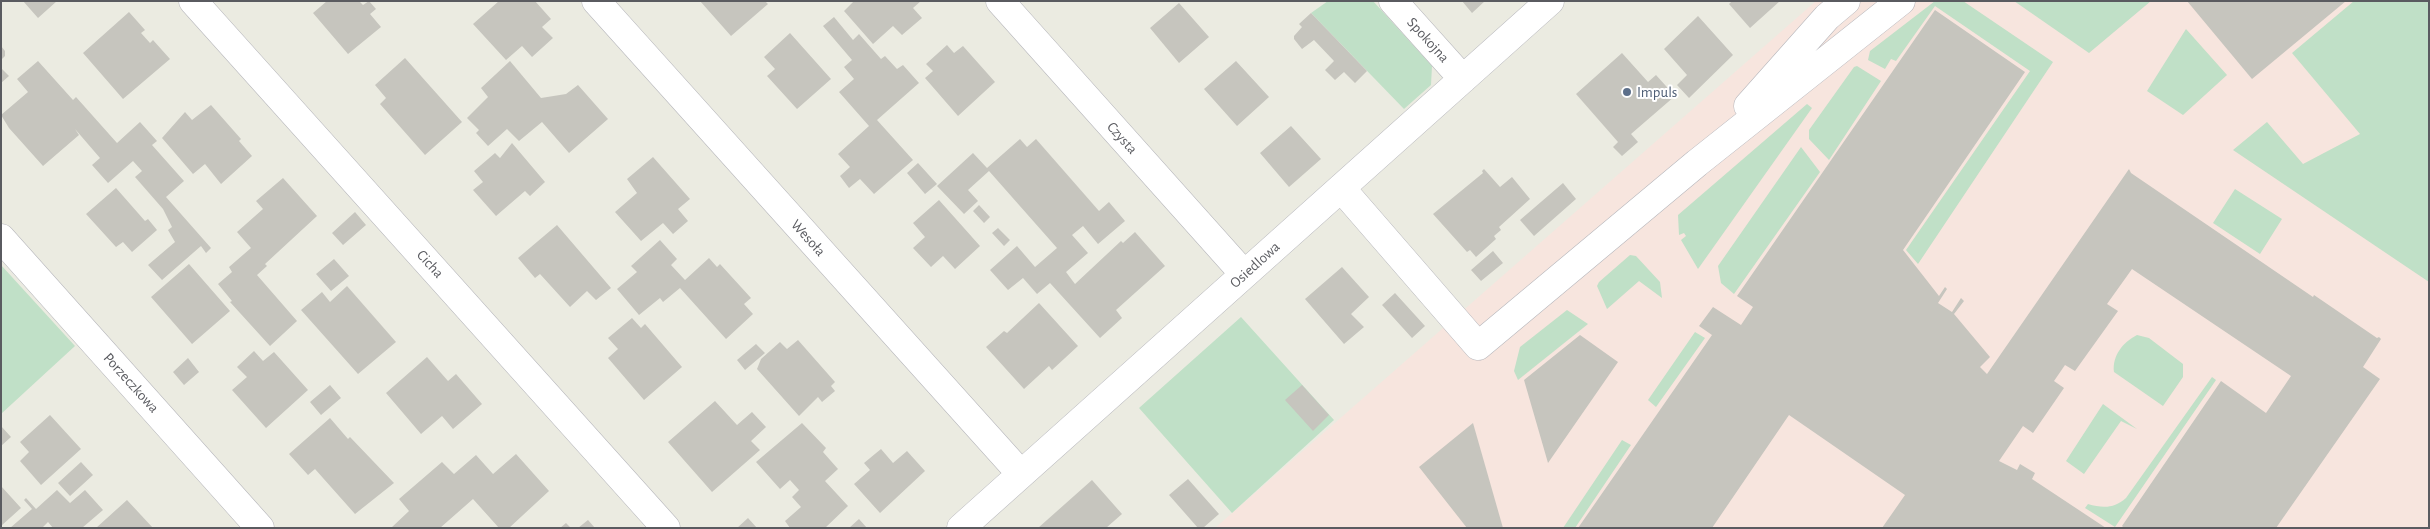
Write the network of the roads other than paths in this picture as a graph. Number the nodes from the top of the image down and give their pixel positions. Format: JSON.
{"nodes":[{"id":1,"x":193,"y":1,"type":"edge"},
{"id":2,"x":596,"y":1,"type":"edge"},
{"id":3,"x":1000,"y":1,"type":"edge"},
{"id":4,"x":1393,"y":1,"type":"edge"},
{"id":5,"x":1550,"y":1,"type":"edge"},
{"id":6,"x":1846,"y":1,"type":"edge"},
{"id":7,"x":1901,"y":1,"type":"edge"},
{"id":8,"x":1463,"y":79,"type":"junction"},
{"id":9,"x":1697,"y":163,"type":"junction"},
{"id":10,"x":1340,"y":188,"type":"junction"},
{"id":11,"x":1,"y":238,"type":"edge"},
{"id":12,"x":1244,"y":274,"type":"junction"},
{"id":13,"x":1021,"y":474,"type":"junction"},
{"id":14,"x":260,"y":528,"type":"edge"},
{"id":15,"x":666,"y":528,"type":"edge"},
{"id":16,"x":961,"y":528,"type":"edge"}],
"edges":[{"from":1,"to":15,"type":"street","name":"Cicha"},
{"from":2,"to":13,"type":"street","name":"Wesoła"},
{"from":3,"to":12,"type":"street","name":"Czysta"},
{"from":4,"to":8,"type":"street","name":"Spokojna"},
{"from":5,"to":8,"type":"street","name":"Osiedlowa"},
{"from":6,"to":9,"type":"street"},
{"from":7,"to":9,"type":"street"},
{"from":8,"to":10,"type":"street","name":"Osiedlowa"},
{"from":9,"to":10,"type":"street"},
{"from":10,"to":12,"type":"street","name":"Osiedlowa"},
{"from":11,"to":14,"type":"street","name":"Porzeczkowa"},
{"from":12,"to":13,"type":"street","name":"Osiedlowa"},
{"from":13,"to":16,"type":"street","name":"Osiedlowa"}]}
